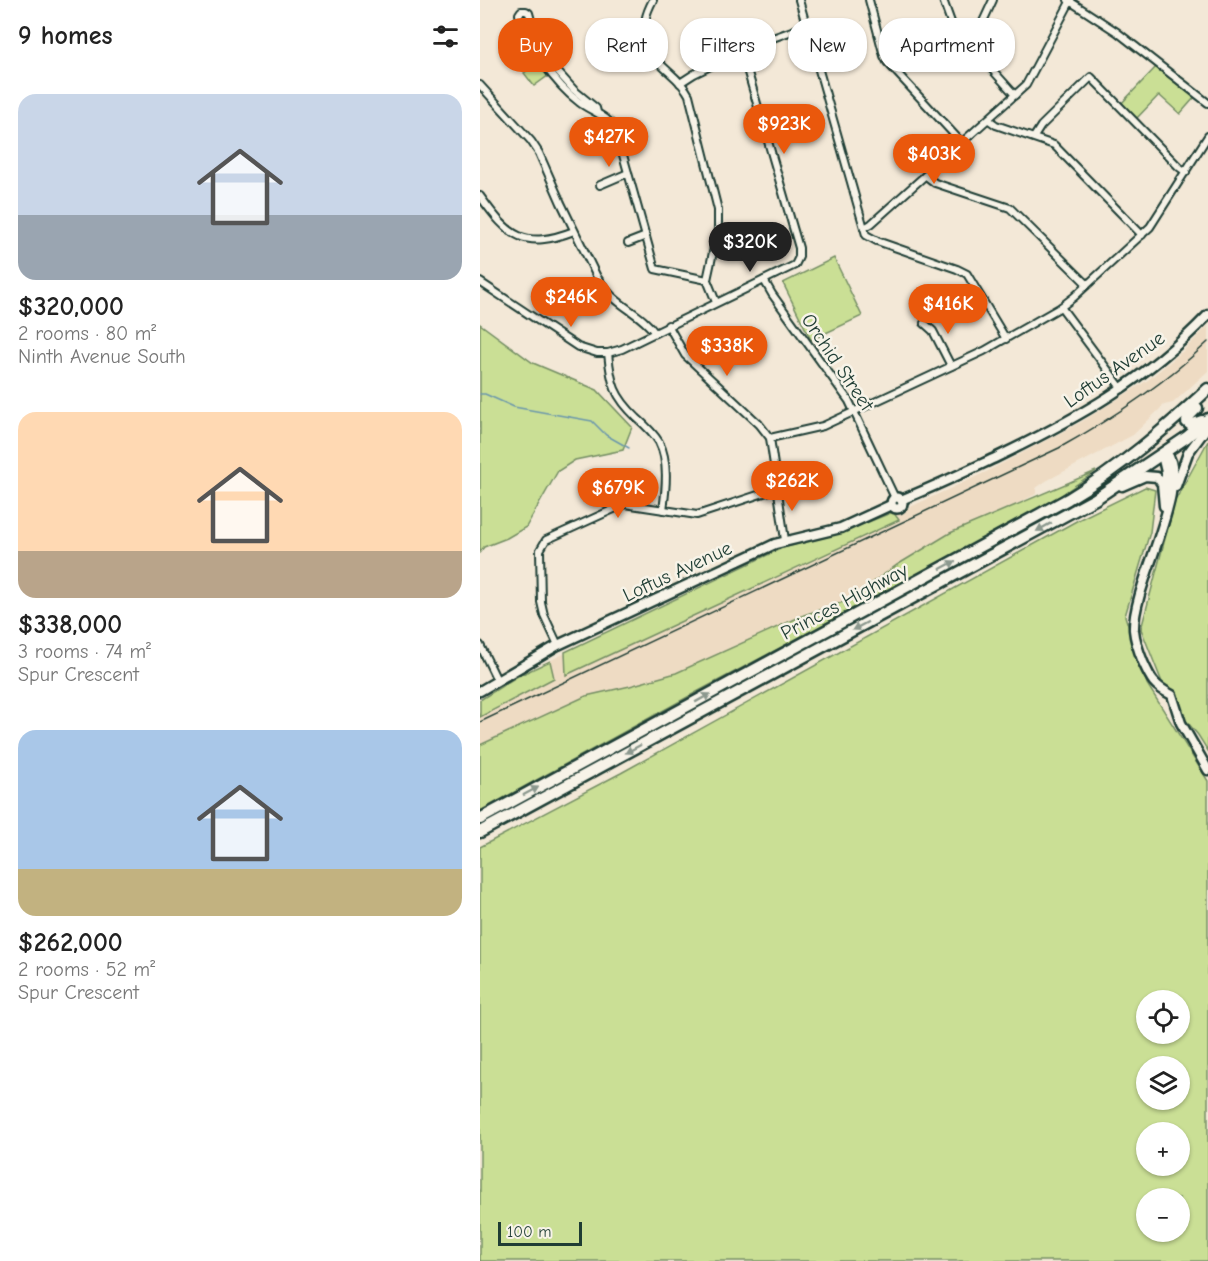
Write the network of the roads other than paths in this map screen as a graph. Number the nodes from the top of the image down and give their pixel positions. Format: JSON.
{"nodes":[{"id":1,"x":653,"y":0,"type":"edge"},
{"id":2,"x":800,"y":0,"type":"edge"},
{"id":3,"x":868,"y":0,"type":"edge"},
{"id":4,"x":943,"y":0,"type":"edge"},
{"id":5,"x":993,"y":0,"type":"edge"},
{"id":6,"x":1070,"y":0,"type":"edge"},
{"id":7,"x":804,"y":18,"type":"edge"},
{"id":8,"x":949,"y":18,"type":"edge"},
{"id":9,"x":985,"y":18,"type":"edge"},
{"id":10,"x":698,"y":72,"type":"edge"},
{"id":11,"x":748,"y":72,"type":"edge"},
{"id":12,"x":819,"y":72,"type":"edge"},
{"id":13,"x":995,"y":72,"type":"edge"},
{"id":14,"x":680,"y":83,"type":"junction"},
{"id":15,"x":480,"y":85,"type":"edge"},
{"id":16,"x":1015,"y":95,"type":"junction"},
{"id":17,"x":1208,"y":103,"type":"edge"},
{"id":18,"x":597,"y":112,"type":"junction"},
{"id":19,"x":989,"y":120,"type":"junction"},
{"id":20,"x":1208,"y":136,"type":"edge"},
{"id":21,"x":1034,"y":137,"type":"junction"},
{"id":22,"x":962,"y":143,"type":"junction"},
{"id":23,"x":1186,"y":172,"type":"junction"},
{"id":24,"x":628,"y":173,"type":"junction"},
{"id":25,"x":926,"y":176,"type":"junction"},
{"id":26,"x":600,"y":184,"type":"dead end"},
{"id":27,"x":480,"y":196,"type":"edge"},
{"id":28,"x":864,"y":228,"type":"junction"},
{"id":29,"x":574,"y":231,"type":"junction"},
{"id":30,"x":646,"y":236,"type":"junction"},
{"id":31,"x":1142,"y":236,"type":"junction"},
{"id":32,"x":628,"y":243,"type":"dead end"},
{"id":33,"x":707,"y":280,"type":"junction"},
{"id":34,"x":764,"y":280,"type":"junction"},
{"id":35,"x":480,"y":282,"type":"edge"},
{"id":36,"x":1087,"y":284,"type":"junction"},
{"id":37,"x":716,"y":302,"type":"junction"},
{"id":38,"x":1060,"y":307,"type":"junction"},
{"id":39,"x":1208,"y":315,"type":"edge"},
{"id":40,"x":924,"y":323,"type":"dead end"},
{"id":41,"x":668,"y":325,"type":"junction"},
{"id":42,"x":654,"y":333,"type":"junction"},
{"id":43,"x":1006,"y":339,"type":"junction"},
{"id":44,"x":608,"y":353,"type":"junction"},
{"id":45,"x":951,"y":366,"type":"junction"},
{"id":46,"x":1122,"y":389,"type":"junction"},
{"id":47,"x":1208,"y":389,"type":"edge"},
{"id":48,"x":1208,"y":397,"type":"edge"},
{"id":49,"x":854,"y":412,"type":"junction"},
{"id":50,"x":1208,"y":418,"type":"edge"},
{"id":51,"x":1174,"y":421,"type":"junction"},
{"id":52,"x":1208,"y":426,"type":"edge"},
{"id":53,"x":770,"y":438,"type":"junction"},
{"id":54,"x":1164,"y":452,"type":"junction"},
{"id":55,"x":1103,"y":477,"type":"junction"},
{"id":56,"x":776,"y":489,"type":"junction"},
{"id":57,"x":1095,"y":499,"type":"junction"},
{"id":58,"x":896,"y":501,"type":"junction"},
{"id":59,"x":1168,"y":504,"type":"junction"},
{"id":60,"x":663,"y":510,"type":"junction"},
{"id":61,"x":785,"y":540,"type":"junction"},
{"id":62,"x":480,"y":645,"type":"edge"},
{"id":63,"x":558,"y":645,"type":"junction"},
{"id":64,"x":497,"y":680,"type":"junction"},
{"id":65,"x":480,"y":691,"type":"edge"},
{"id":66,"x":1208,"y":770,"type":"edge"},
{"id":67,"x":480,"y":819,"type":"edge"},
{"id":68,"x":480,"y":832,"type":"edge"}],
"edges":[{"from":1,"to":14,"type":"street"},
{"from":2,"to":7,"type":"street"},
{"from":3,"to":22,"type":"street"},
{"from":4,"to":8,"type":"street"},
{"from":5,"to":9,"type":"street"},
{"from":6,"to":16,"type":"street"},
{"from":6,"to":17,"type":"street"},
{"from":10,"to":14,"type":"street"},
{"from":11,"to":34,"type":"street"},
{"from":12,"to":28,"type":"street"},
{"from":13,"to":16,"type":"street"},
{"from":14,"to":33,"type":"street"},
{"from":15,"to":29,"type":"street"},
{"from":16,"to":19,"type":"street"},
{"from":18,"to":18,"type":"street"},
{"from":18,"to":24,"type":"street"},
{"from":19,"to":21,"type":"street"},
{"from":19,"to":22,"type":"street"},
{"from":20,"to":23,"type":"street"},
{"from":21,"to":23,"type":"street"},
{"from":21,"to":31,"type":"street"},
{"from":22,"to":25,"type":"street"},
{"from":23,"to":31,"type":"street"},
{"from":24,"to":26,"type":"street"},
{"from":24,"to":30,"type":"street"},
{"from":25,"to":28,"type":"street"},
{"from":25,"to":36,"type":"street"},
{"from":27,"to":29,"type":"street"},
{"from":28,"to":43,"type":"street"},
{"from":29,"to":42,"type":"street"},
{"from":30,"to":32,"type":"street"},
{"from":30,"to":33,"type":"street"},
{"from":31,"to":36,"type":"street"},
{"from":33,"to":37,"type":"street"},
{"from":34,"to":37,"type":"street"},
{"from":34,"to":49,"type":"street","name":"Orchid Street"},
{"from":35,"to":44,"type":"street"},
{"from":36,"to":38,"type":"street"},
{"from":37,"to":41,"type":"street"},
{"from":38,"to":43,"type":"street"},
{"from":38,"to":46,"type":"street"},
{"from":39,"to":46,"type":"street","name":"Loftus Avenue"},
{"from":40,"to":45,"type":"street"},
{"from":41,"to":42,"type":"street"},
{"from":41,"to":53,"type":"street"},
{"from":42,"to":44,"type":"street"},
{"from":43,"to":45,"type":"street"},
{"from":44,"to":60,"type":"street"},
{"from":45,"to":49,"type":"street"},
{"from":46,"to":58,"type":"street","name":"Loftus Avenue"},
{"from":47,"to":51,"type":"highway","name":"Princes Highway"},
{"from":48,"to":50,"type":"highway"},
{"from":49,"to":53,"type":"street"},
{"from":49,"to":58,"type":"street","name":"Orchid Street"},
{"from":50,"to":54,"type":"highway","name":"Princes Highway"},
{"from":51,"to":54,"type":"highway"},
{"from":51,"to":55,"type":"highway","name":"Princes Highway"},
{"from":52,"to":59,"type":"street"},
{"from":53,"to":56,"type":"street"},
{"from":54,"to":55,"type":"highway"},
{"from":54,"to":57,"type":"highway","name":"Princes Highway"},
{"from":54,"to":59,"type":"street"},
{"from":67,"to":55,"type":"highway","name":"Princes Highway","one_way":true},
{"from":56,"to":60,"type":"street"},
{"from":56,"to":61,"type":"street"},
{"from":57,"to":59,"type":"street"},
{"from":57,"to":68,"type":"highway","name":"Princes Highway","one_way":true},
{"from":58,"to":61,"type":"street","name":"Loftus Avenue"},
{"from":59,"to":66,"type":"street"},
{"from":60,"to":63,"type":"street"},
{"from":61,"to":63,"type":"street","name":"Loftus Avenue"},
{"from":62,"to":64,"type":"street"},
{"from":63,"to":64,"type":"street","name":"Loftus Avenue"},
{"from":64,"to":65,"type":"street","name":"Loftus Avenue"}]}
